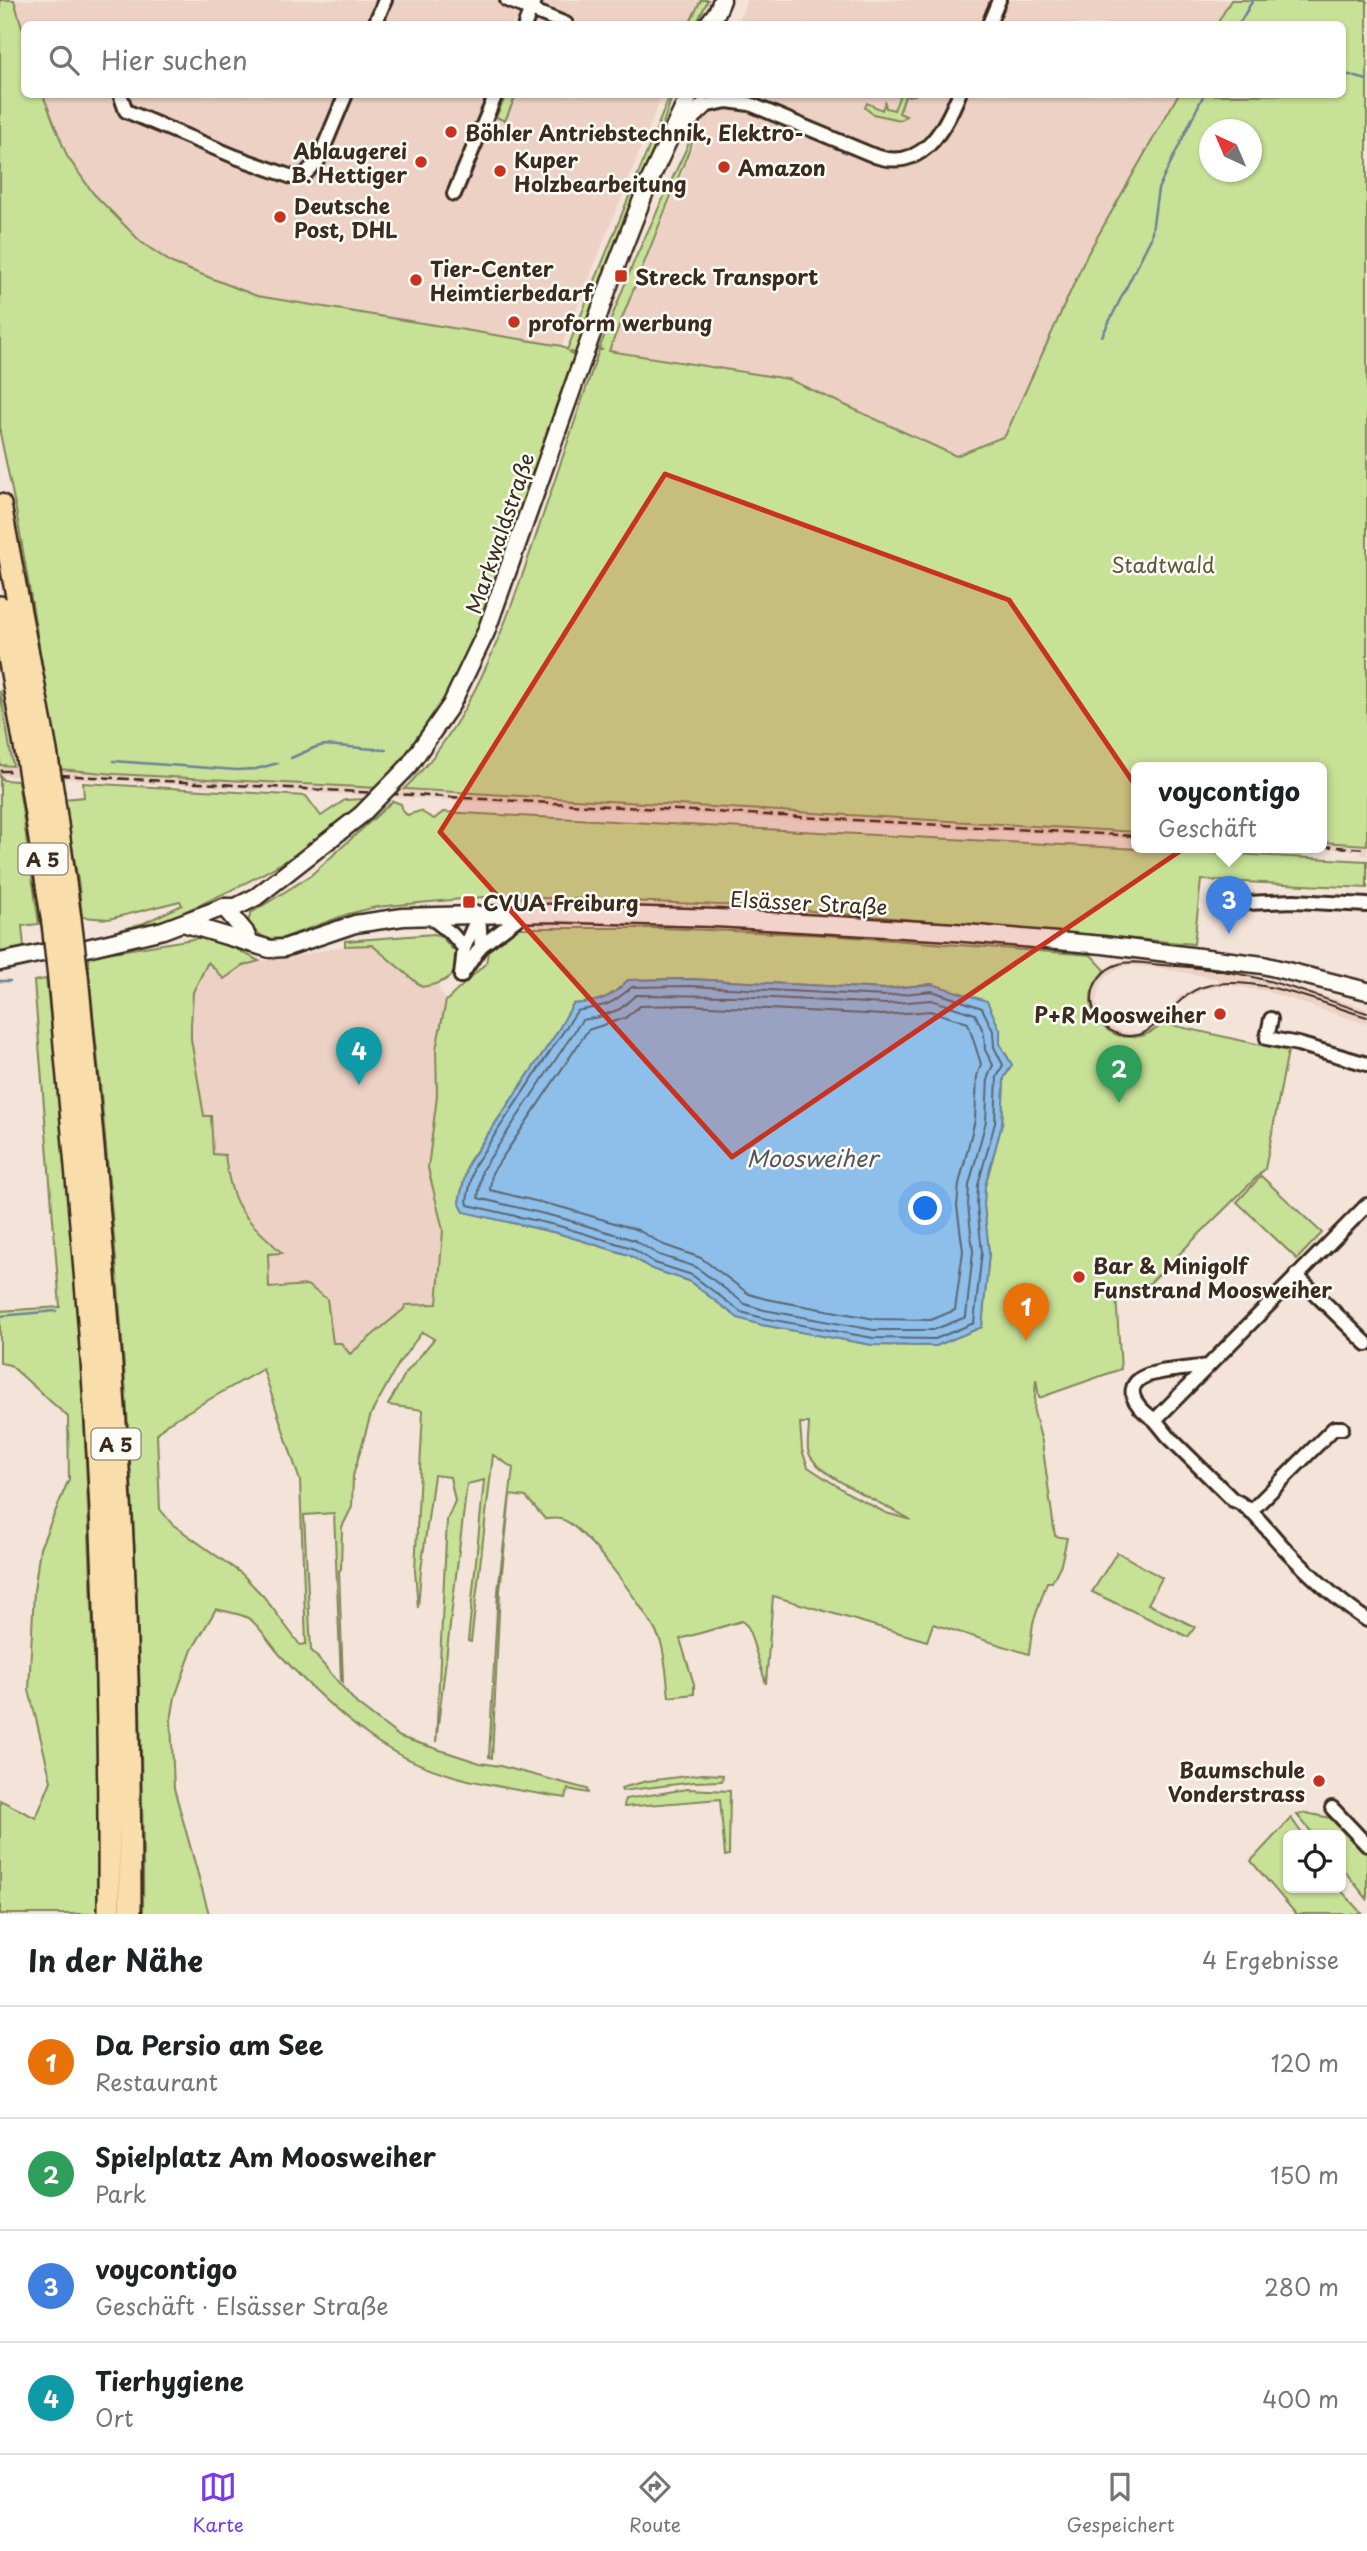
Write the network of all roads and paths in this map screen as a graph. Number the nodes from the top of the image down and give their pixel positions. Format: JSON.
{"nodes":[{"id":1,"x":385,"y":0,"type":"edge"},
{"id":2,"x":507,"y":0,"type":"edge"},
{"id":3,"x":999,"y":0,"type":"edge"},
{"id":4,"x":533,"y":5,"type":"edge"},
{"id":5,"x":376,"y":21,"type":"edge"},
{"id":6,"x":561,"y":21,"type":"edge"},
{"id":7,"x":990,"y":21,"type":"edge"},
{"id":8,"x":121,"y":98,"type":"edge"},
{"id":9,"x":344,"y":98,"type":"edge"},
{"id":10,"x":494,"y":98,"type":"edge"},
{"id":11,"x":677,"y":98,"type":"edge"},
{"id":12,"x":688,"y":98,"type":"edge"},
{"id":13,"x":957,"y":98,"type":"edge"},
{"id":14,"x":721,"y":99,"type":"edge"},
{"id":15,"x":669,"y":136,"type":"junction"},
{"id":16,"x":454,"y":194,"type":"dead end"},
{"id":17,"x":0,"y":505,"type":"edge"},
{"id":18,"x":0,"y":607,"type":"edge"},
{"id":19,"x":36,"y":751,"type":"junction"},
{"id":20,"x":1247,"y":903,"type":"dead end"},
{"id":21,"x":1367,"y":905,"type":"edge"},
{"id":22,"x":223,"y":907,"type":"junction"},
{"id":23,"x":479,"y":913,"type":"junction"},
{"id":24,"x":525,"y":913,"type":"junction"},
{"id":25,"x":428,"y":915,"type":"junction"},
{"id":26,"x":183,"y":923,"type":"junction"},
{"id":27,"x":231,"y":936,"type":"junction"},
{"id":28,"x":249,"y":943,"type":"junction"},
{"id":29,"x":481,"y":946,"type":"junction"},
{"id":30,"x":88,"y":948,"type":"dead end"},
{"id":31,"x":464,"y":948,"type":"junction"},
{"id":32,"x":42,"y":953,"type":"dead end"},
{"id":33,"x":0,"y":962,"type":"edge"},
{"id":34,"x":68,"y":976,"type":"junction"},
{"id":35,"x":1367,"y":991,"type":"edge"},
{"id":36,"x":1271,"y":1019,"type":"dead end"},
{"id":37,"x":1367,"y":1064,"type":"edge"},
{"id":38,"x":1367,"y":1205,"type":"edge"},
{"id":39,"x":1296,"y":1275,"type":"junction"},
{"id":40,"x":1367,"y":1345,"type":"edge"},
{"id":41,"x":1207,"y":1366,"type":"junction"},
{"id":42,"x":1154,"y":1420,"type":"junction"},
{"id":43,"x":1342,"y":1428,"type":"dead end"},
{"id":44,"x":1250,"y":1512,"type":"junction"},
{"id":45,"x":1367,"y":1620,"type":"edge"},
{"id":46,"x":1332,"y":1808,"type":"dead end"},
{"id":47,"x":1367,"y":1845,"type":"edge"},
{"id":48,"x":109,"y":1914,"type":"edge"},
{"id":49,"x":130,"y":1914,"type":"edge"}],
"edges":[{"from":1,"to":5,"type":"street"},
{"from":2,"to":4,"type":"street"},
{"from":3,"to":7,"type":"street"},
{"from":4,"to":6,"type":"street"},
{"from":8,"to":9,"type":"street"},
{"from":10,"to":16,"type":"street"},
{"from":11,"to":15,"type":"main road","name":"Markwaldstraße"},
{"from":12,"to":15,"type":"main road","name":"Markwaldstraße"},
{"from":13,"to":14,"type":"street"},
{"from":14,"to":15,"type":"main road"},
{"from":15,"to":22,"type":"main road","name":"Markwaldstraße","bridge":true},
{"from":17,"to":19,"type":"highway","number":"A 5"},
{"from":18,"to":19,"type":"highway","number":"A 5"},
{"from":19,"to":34,"type":"highway","number":"A 5","bridge":true},
{"from":20,"to":21,"type":"street"},
{"from":22,"to":26,"type":"main road","name":"Markwaldstraße"},
{"from":22,"to":27,"type":"main road"},
{"from":22,"to":28,"type":"main road"},
{"from":23,"to":24,"type":"main road","name":"Elsässer Straße"},
{"from":23,"to":25,"type":"main road","name":"Elsässer Straße"},
{"from":23,"to":29,"type":"street"},
{"from":23,"to":31,"type":"street"},
{"from":24,"to":29,"type":"street"},
{"from":24,"to":35,"type":"main road","name":"Elsässer Straße"},
{"from":25,"to":28,"type":"main road","name":"Elsässer Straße"},
{"from":25,"to":31,"type":"street"},
{"from":26,"to":27,"type":"main road","name":"Elsässer Straße"},
{"from":26,"to":30,"type":"main road","name":"Markwaldstraße"},
{"from":27,"to":28,"type":"main road","name":"Elsässer Straße"},
{"from":29,"to":31,"type":"street"},
{"from":32,"to":33,"type":"main road"},
{"from":34,"to":48,"type":"highway","number":"A 5"},
{"from":34,"to":49,"type":"highway","number":"A 5"},
{"from":36,"to":37,"type":"street"},
{"from":38,"to":39,"type":"street"},
{"from":39,"to":40,"type":"street"},
{"from":39,"to":41,"type":"street"},
{"from":41,"to":42,"type":"street"},
{"from":41,"to":42,"type":"street"},
{"from":42,"to":44,"type":"street"},
{"from":43,"to":44,"type":"street"},
{"from":44,"to":45,"type":"street"},
{"from":46,"to":47,"type":"street"}]}
